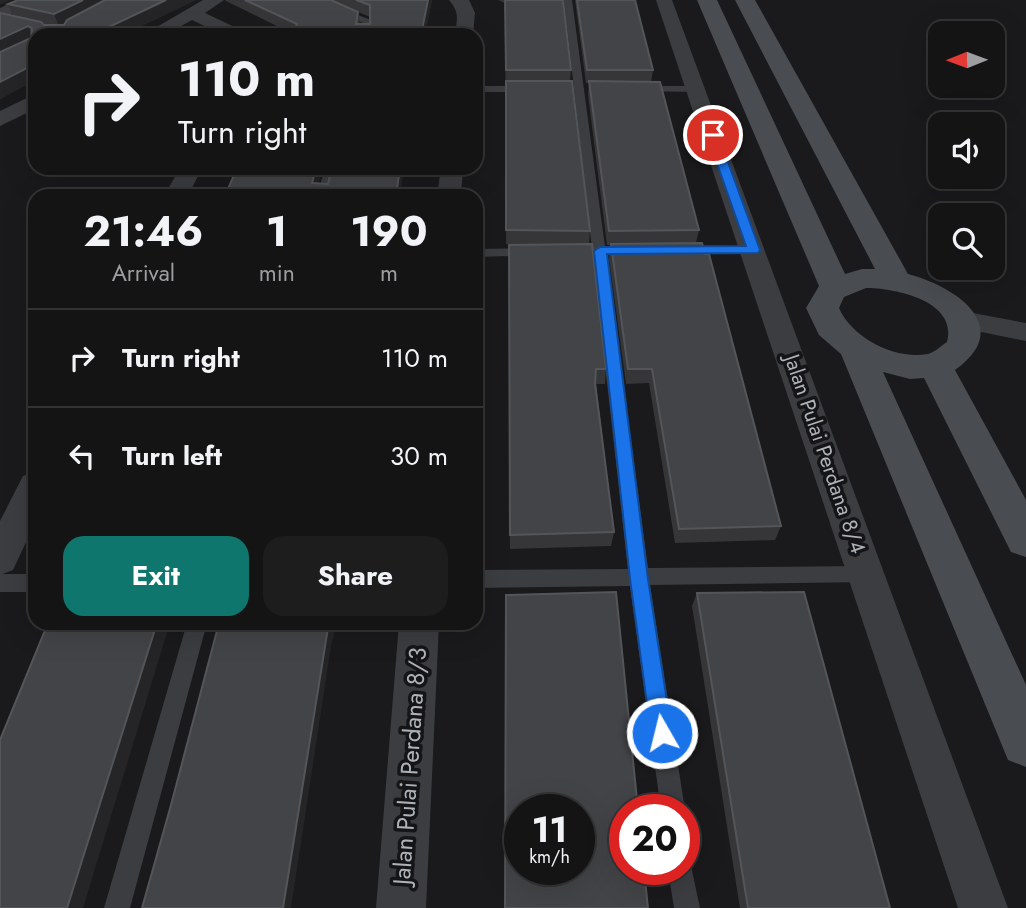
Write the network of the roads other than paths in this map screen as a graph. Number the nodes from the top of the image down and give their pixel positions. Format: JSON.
{"nodes":[{"id":1,"x":31,"y":0,"type":"edge"},
{"id":2,"x":216,"y":0,"type":"edge"},
{"id":3,"x":311,"y":0,"type":"edge"},
{"id":4,"x":457,"y":0,"type":"edge"},
{"id":5,"x":568,"y":0,"type":"edge"},
{"id":6,"x":664,"y":0,"type":"edge"},
{"id":7,"x":707,"y":0,"type":"edge"},
{"id":8,"x":745,"y":0,"type":"edge"},
{"id":9,"x":192,"y":13,"type":"junction"},
{"id":10,"x":4,"y":18,"type":"edge"},
{"id":11,"x":165,"y":28,"type":"edge"},
{"id":12,"x":223,"y":28,"type":"edge"},
{"id":13,"x":367,"y":28,"type":"edge"},
{"id":14,"x":465,"y":28,"type":"edge"},
{"id":15,"x":483,"y":89,"type":"edge"},
{"id":16,"x":540,"y":89,"type":"edge"},
{"id":17,"x":631,"y":89,"type":"edge"},
{"id":18,"x":696,"y":89,"type":"junction"},
{"id":19,"x":28,"y":104,"type":"edge"},
{"id":20,"x":0,"y":120,"type":"edge"},
{"id":21,"x":664,"y":250,"type":"edge"},
{"id":22,"x":754,"y":250,"type":"junction"},
{"id":23,"x":545,"y":252,"type":"edge"},
{"id":24,"x":483,"y":253,"type":"edge"},
{"id":25,"x":896,"y":280,"type":"junction"},
{"id":26,"x":835,"y":287,"type":"junction"},
{"id":27,"x":962,"y":320,"type":"junction"},
{"id":28,"x":1026,"y":332,"type":"edge"},
{"id":29,"x":856,"y":351,"type":"junction"},
{"id":30,"x":935,"y":364,"type":"junction"},
{"id":31,"x":28,"y":500,"type":"edge"},
{"id":32,"x":1026,"y":540,"type":"edge"},
{"id":33,"x":0,"y":559,"type":"edge"},
{"id":34,"x":866,"y":574,"type":"junction"},
{"id":35,"x":483,"y":579,"type":"edge"},
{"id":36,"x":639,"y":579,"type":"junction"},
{"id":37,"x":0,"y":583,"type":"edge"},
{"id":38,"x":28,"y":583,"type":"edge"},
{"id":39,"x":195,"y":630,"type":"edge"},
{"id":40,"x":419,"y":630,"type":"edge"},
{"id":41,"x":1026,"y":742,"type":"edge"},
{"id":42,"x":671,"y":794,"type":"edge"},
{"id":43,"x":683,"y":885,"type":"edge"},
{"id":44,"x":117,"y":908,"type":"edge"},
{"id":45,"x":401,"y":908,"type":"edge"},
{"id":46,"x":687,"y":908,"type":"edge"},
{"id":47,"x":983,"y":908,"type":"edge"}],
"edges":[{"from":1,"to":10,"type":"street"},
{"from":2,"to":9,"type":"street"},
{"from":3,"to":13,"type":"lane"},
{"from":4,"to":14,"type":"street"},
{"from":5,"to":36,"type":"lane"},
{"from":6,"to":18,"type":"street","name":"Jalan Pulai Perdana 8/4"},
{"from":7,"to":26,"type":"street"},
{"from":8,"to":25,"type":"street"},
{"from":9,"to":11,"type":"street"},
{"from":9,"to":12,"type":"street"},
{"from":15,"to":16,"type":"lane"},
{"from":17,"to":18,"type":"lane"},
{"from":18,"to":22,"type":"street","name":"Jalan Pulai Perdana 8/4"},
{"from":19,"to":20,"type":"street"},
{"from":21,"to":22,"type":"lane"},
{"from":22,"to":34,"type":"street","name":"Jalan Pulai Perdana 8/4"},
{"from":23,"to":24,"type":"lane"},
{"from":25,"to":26,"type":"street"},
{"from":25,"to":27,"type":"street"},
{"from":26,"to":29,"type":"street"},
{"from":27,"to":28,"type":"street"},
{"from":27,"to":30,"type":"street"},
{"from":29,"to":30,"type":"street"},
{"from":29,"to":41,"type":"street"},
{"from":30,"to":32,"type":"street"},
{"from":31,"to":33,"type":"street"},
{"from":34,"to":36,"type":"lane"},
{"from":34,"to":47,"type":"street","name":"Jalan Pulai Perdana 8/4"},
{"from":35,"to":36,"type":"lane"},
{"from":36,"to":42,"type":"lane"},
{"from":37,"to":38,"type":"lane"},
{"from":39,"to":44,"type":"lane"},
{"from":40,"to":45,"type":"street","name":"Jalan Pulai Perdana 8/3"},
{"from":43,"to":46,"type":"lane"}]}
